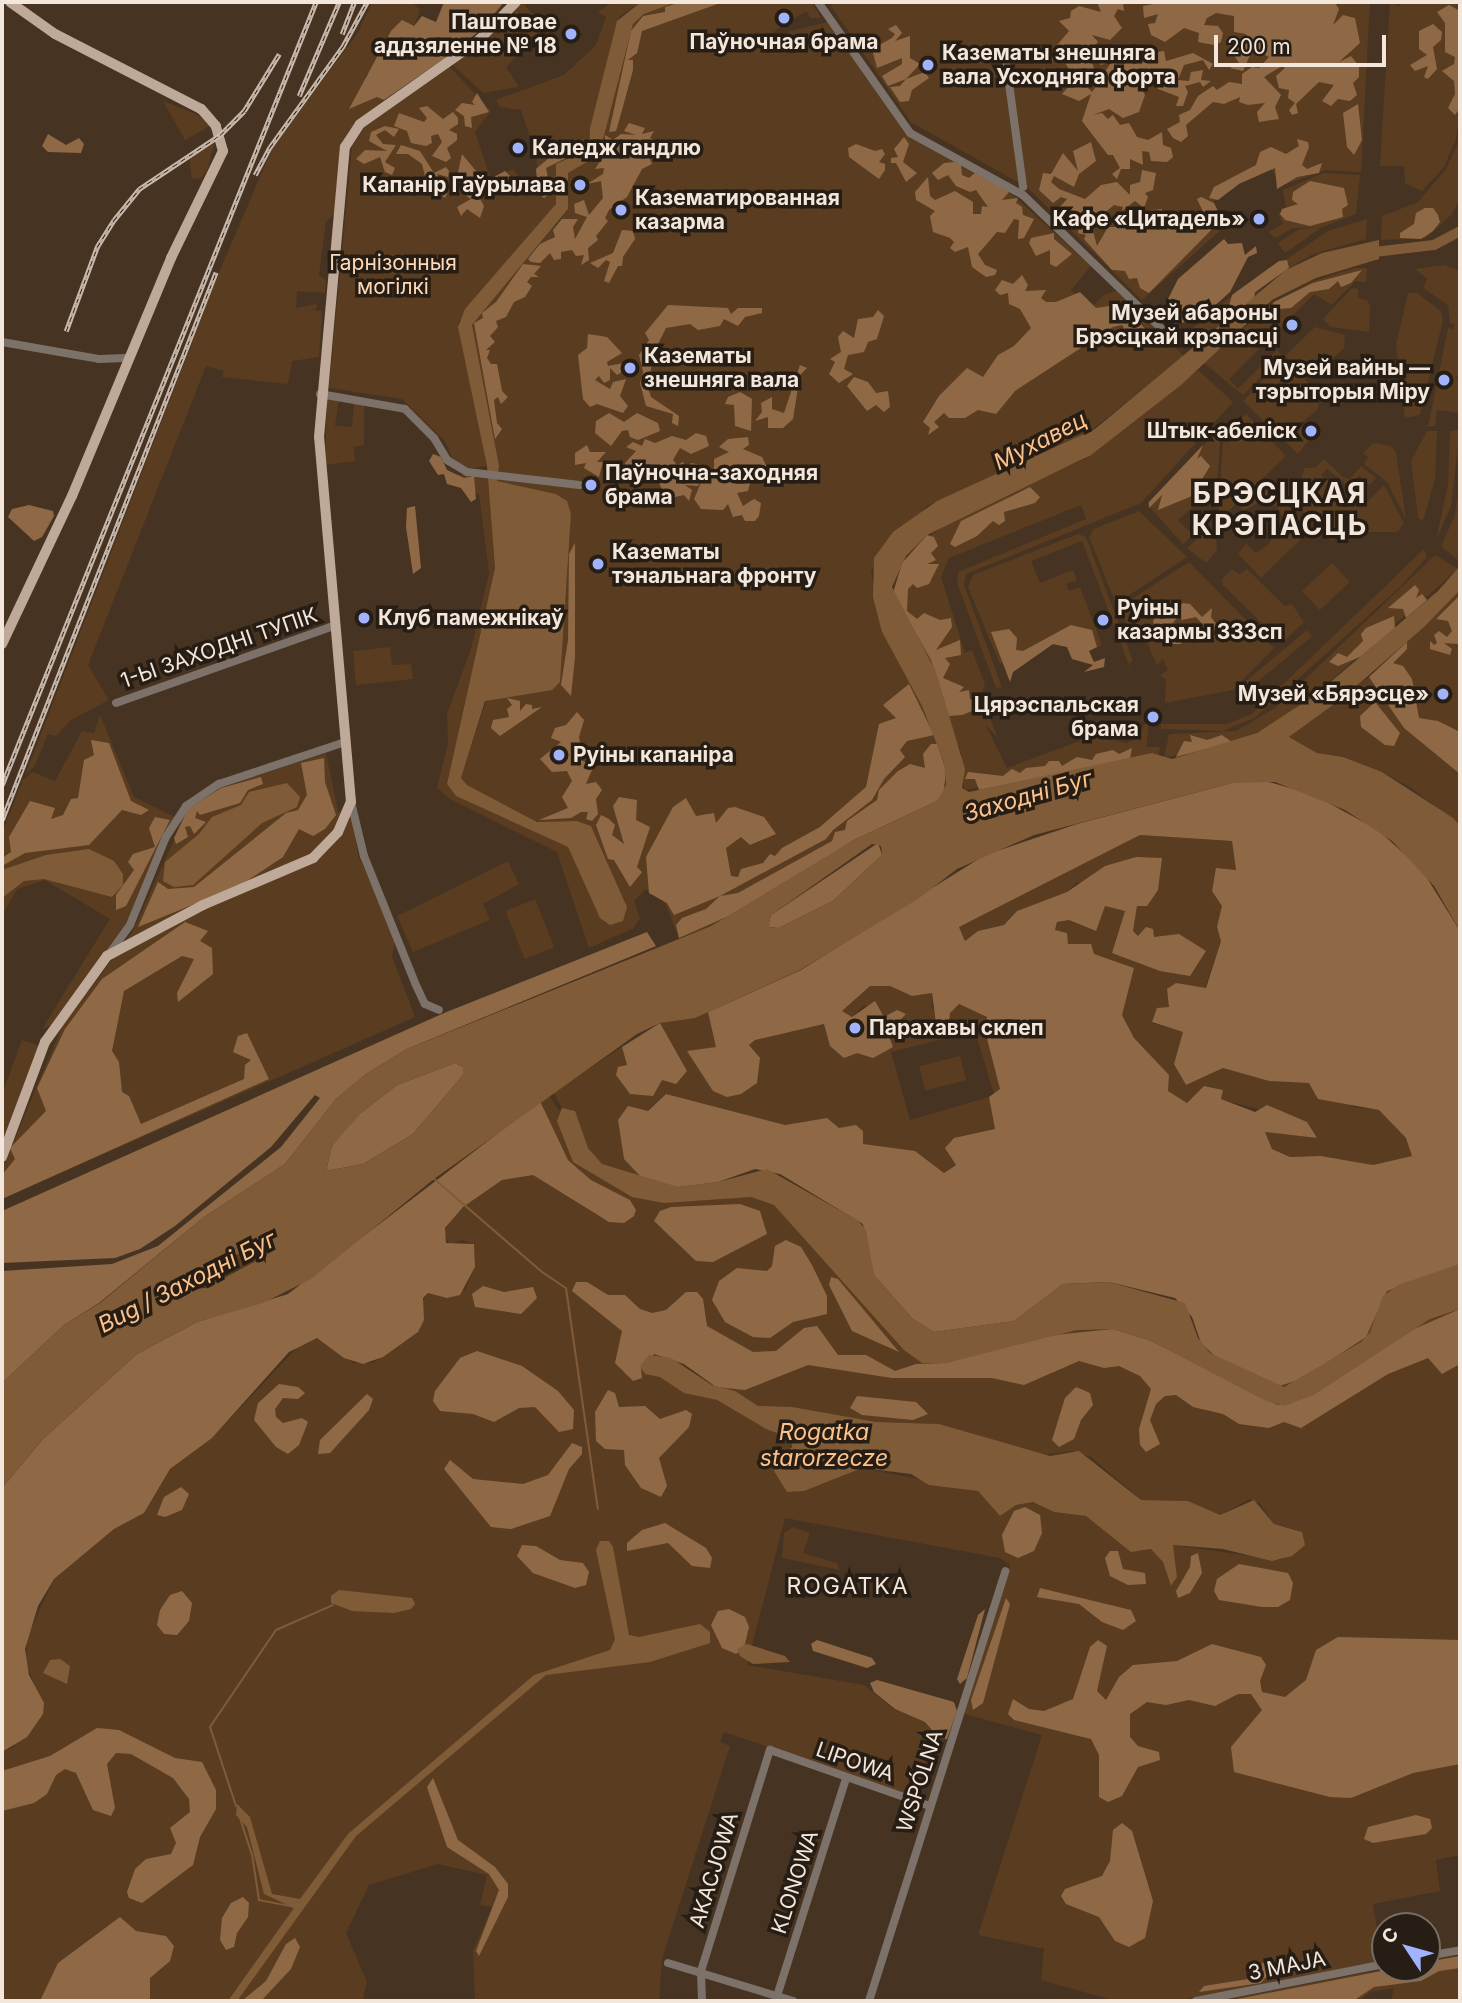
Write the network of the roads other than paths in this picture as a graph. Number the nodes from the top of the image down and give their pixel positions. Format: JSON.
{"nodes":[{"id":1,"x":10,"y":2,"type":"edge"},
{"id":2,"x":516,"y":2,"type":"edge"},
{"id":3,"x":818,"y":2,"type":"edge"},
{"id":4,"x":1006,"y":61,"type":"dead end"},
{"id":5,"x":1023,"y":187,"type":"dead end"},
{"id":6,"x":2,"y":342,"type":"edge"},
{"id":7,"x":1176,"y":343,"type":"dead end"},
{"id":8,"x":126,"y":358,"type":"junction"},
{"id":9,"x":320,"y":394,"type":"junction"},
{"id":10,"x":579,"y":485,"type":"dead end"},
{"id":11,"x":334,"y":626,"type":"junction"},
{"id":12,"x":2,"y":644,"type":"edge"},
{"id":13,"x":116,"y":703,"type":"dead end"},
{"id":14,"x":345,"y":742,"type":"junction"},
{"id":15,"x":350,"y":797,"type":"junction"},
{"id":16,"x":130,"y":925,"type":"junction"},
{"id":17,"x":138,"y":938,"type":"junction"},
{"id":18,"x":107,"y":956,"type":"junction"},
{"id":19,"x":439,"y":1010,"type":"dead end"},
{"id":20,"x":2,"y":1157,"type":"edge"},
{"id":21,"x":1005,"y":1571,"type":"dead end"},
{"id":22,"x":770,"y":1750,"type":"joint"},
{"id":23,"x":846,"y":1779,"type":"junction"},
{"id":24,"x":930,"y":1806,"type":"junction"},
{"id":25,"x":1460,"y":1950,"type":"edge"},
{"id":26,"x":1441,"y":1953,"type":"edge"},
{"id":27,"x":668,"y":1963,"type":"dead end"},
{"id":28,"x":1371,"y":1968,"type":"edge"},
{"id":29,"x":701,"y":1971,"type":"junction"},
{"id":30,"x":777,"y":1996,"type":"junction"},
{"id":31,"x":702,"y":2001,"type":"edge"},
{"id":32,"x":793,"y":2001,"type":"edge"},
{"id":33,"x":869,"y":2001,"type":"edge"},
{"id":34,"x":1196,"y":2001,"type":"edge"}],
"edges":[{"from":1,"to":8,"type":"main road"},
{"from":2,"to":9,"type":"main road"},
{"from":3,"to":7,"type":"street"},
{"from":4,"to":5,"type":"street"},
{"from":6,"to":8,"type":"street"},
{"from":8,"to":12,"type":"main road"},
{"from":9,"to":10,"type":"street"},
{"from":9,"to":11,"type":"main road"},
{"from":11,"to":13,"type":"street","name":"1-Ы ЗАХОДНІ ТУПІК"},
{"from":11,"to":14,"type":"main road"},
{"from":14,"to":15,"type":"main road"},
{"from":14,"to":16,"type":"street"},
{"from":15,"to":17,"type":"main road"},
{"from":15,"to":19,"type":"street"},
{"from":16,"to":17,"type":"street"},
{"from":16,"to":18,"type":"street"},
{"from":17,"to":18,"type":"main road"},
{"from":18,"to":20,"type":"main road"},
{"from":21,"to":24,"type":"street","name":"WSPÓLNA"},
{"from":22,"to":23,"type":"street","name":"LIPOWA"},
{"from":22,"to":29,"type":"street","name":"AKACJOWA"},
{"from":23,"to":24,"type":"street","name":"LIPOWA"},
{"from":23,"to":30,"type":"street","name":"KLONOWA"},
{"from":24,"to":33,"type":"street","name":"WSPÓLNA"},
{"from":25,"to":26,"type":"street"},
{"from":27,"to":29,"type":"street"},
{"from":28,"to":34,"type":"street","name":"3 MAJA"},
{"from":29,"to":30,"type":"street"},
{"from":29,"to":31,"type":"street","name":"AKACJOWA"},
{"from":30,"to":32,"type":"street"}]}
